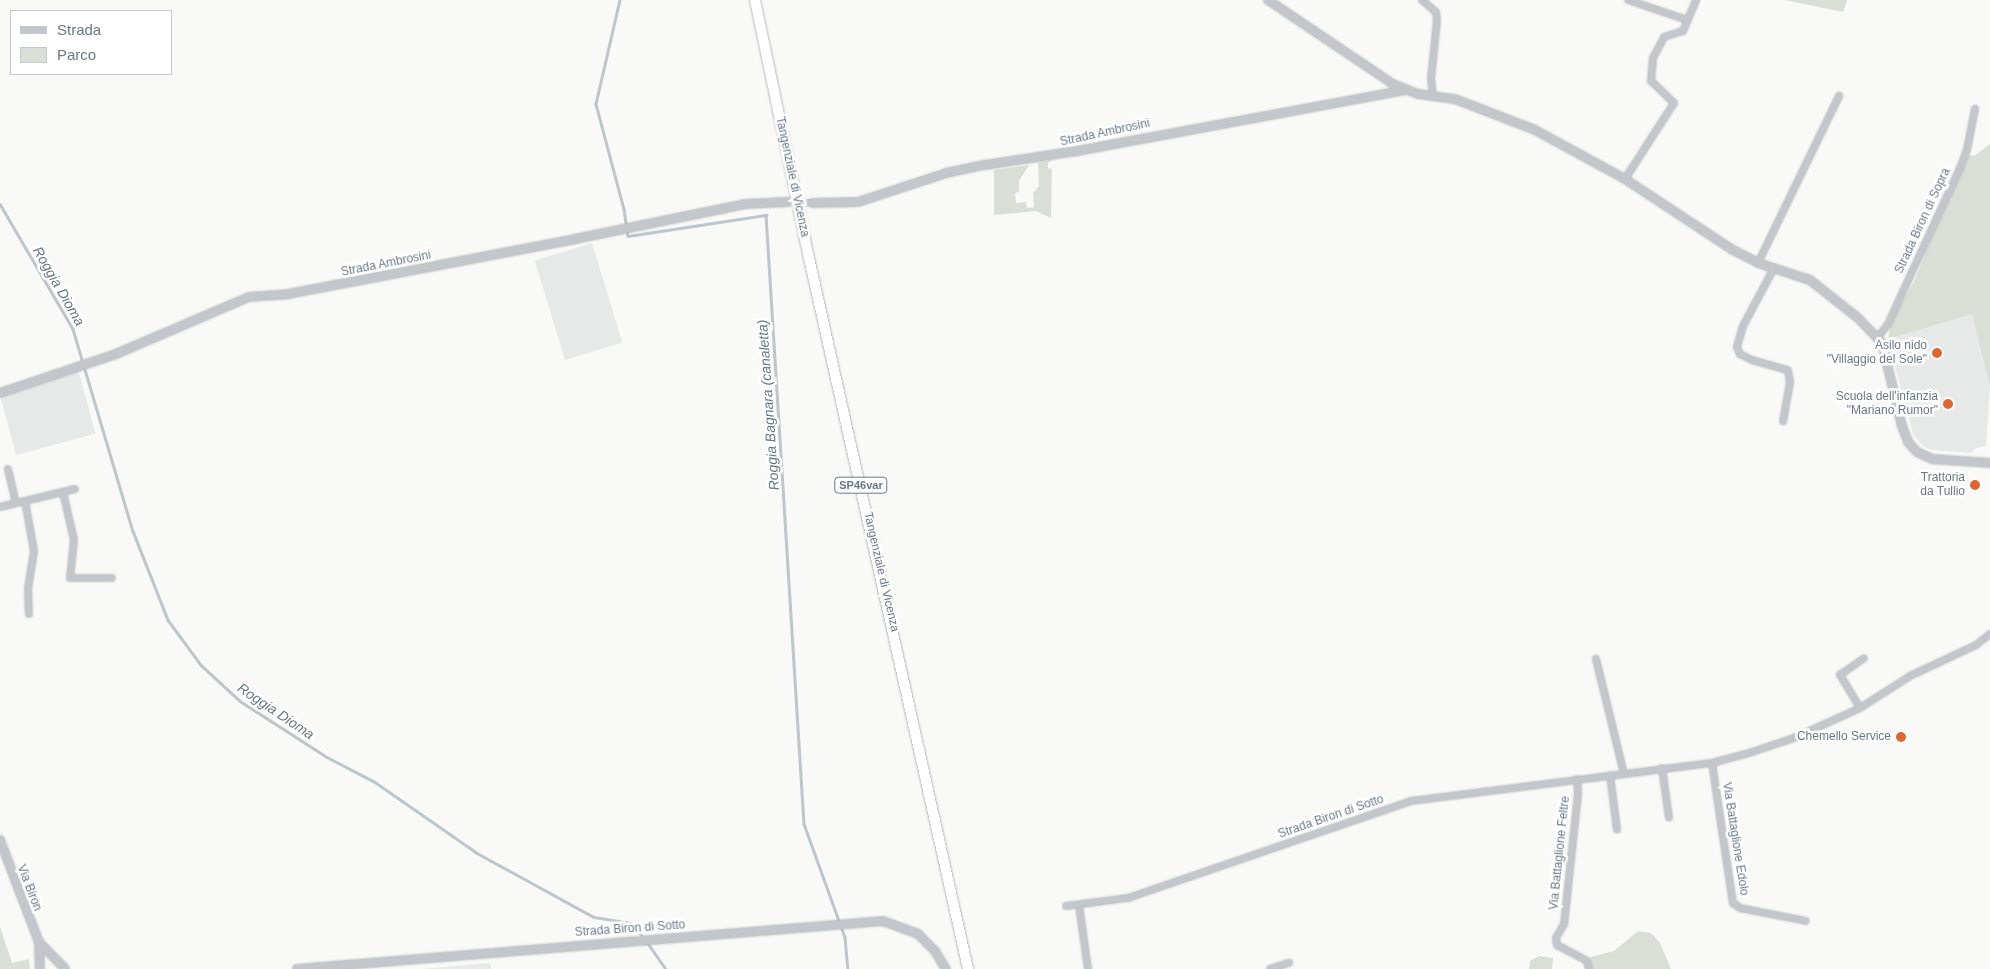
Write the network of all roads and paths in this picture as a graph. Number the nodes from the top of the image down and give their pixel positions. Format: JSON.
{"nodes":[{"id":1,"x":755,"y":0,"type":"edge"},
{"id":2,"x":1268,"y":0,"type":"edge"},
{"id":3,"x":1422,"y":0,"type":"edge"},
{"id":4,"x":1628,"y":0,"type":"edge"},
{"id":5,"x":1696,"y":0,"type":"edge"},
{"id":6,"x":1687,"y":20,"type":"junction"},
{"id":7,"x":1405,"y":90,"type":"junction"},
{"id":8,"x":1433,"y":95,"type":"junction"},
{"id":9,"x":1839,"y":96,"type":"dead end"},
{"id":10,"x":1975,"y":110,"type":"dead end"},
{"id":11,"x":1625,"y":180,"type":"junction"},
{"id":12,"x":788,"y":202,"type":"tunnel mouth"},
{"id":13,"x":813,"y":203,"type":"tunnel mouth"},
{"id":14,"x":1758,"y":263,"type":"junction"},
{"id":15,"x":1774,"y":268,"type":"junction"},
{"id":16,"x":1878,"y":337,"type":"junction"},
{"id":17,"x":0,"y":393,"type":"edge"},
{"id":18,"x":1784,"y":422,"type":"dead end"},
{"id":19,"x":1990,"y":463,"type":"edge"},
{"id":20,"x":8,"y":469,"type":"dead end"},
{"id":21,"x":75,"y":489,"type":"dead end"},
{"id":22,"x":63,"y":492,"type":"junction"},
{"id":23,"x":25,"y":501,"type":"junction"},
{"id":24,"x":16,"y":503,"type":"junction"},
{"id":25,"x":0,"y":507,"type":"edge"},
{"id":26,"x":112,"y":578,"type":"dead end"},
{"id":27,"x":29,"y":614,"type":"dead end"},
{"id":28,"x":1990,"y":634,"type":"edge"},
{"id":29,"x":1864,"y":658,"type":"dead end"},
{"id":30,"x":1596,"y":659,"type":"dead end"},
{"id":31,"x":1860,"y":708,"type":"junction"},
{"id":32,"x":1712,"y":763,"type":"junction"},
{"id":33,"x":1662,"y":768,"type":"junction"},
{"id":34,"x":1624,"y":774,"type":"junction"},
{"id":35,"x":1610,"y":775,"type":"junction"},
{"id":36,"x":1577,"y":779,"type":"junction"},
{"id":37,"x":1669,"y":818,"type":"dead end"},
{"id":38,"x":1617,"y":830,"type":"dead end"},
{"id":39,"x":0,"y":840,"type":"edge"},
{"id":40,"x":1079,"y":905,"type":"junction"},
{"id":41,"x":1066,"y":906,"type":"dead end"},
{"id":42,"x":1806,"y":921,"type":"dead end"},
{"id":43,"x":39,"y":942,"type":"junction"},
{"id":44,"x":1289,"y":963,"type":"dead end"},
{"id":45,"x":40,"y":969,"type":"edge"},
{"id":46,"x":65,"y":969,"type":"edge"},
{"id":47,"x":297,"y":969,"type":"edge"},
{"id":48,"x":946,"y":969,"type":"edge"},
{"id":49,"x":968,"y":969,"type":"edge"},
{"id":50,"x":1088,"y":969,"type":"edge"},
{"id":51,"x":1270,"y":969,"type":"edge"},
{"id":52,"x":1589,"y":969,"type":"edge"}],
"edges":[{"from":1,"to":49,"type":"highway","name":"Tangenziale di Vicenza","number":"SP46var"},
{"from":2,"to":7,"type":"street"},
{"from":3,"to":8,"type":"street"},
{"from":4,"to":6,"type":"street"},
{"from":5,"to":6,"type":"street"},
{"from":6,"to":11,"type":"street"},
{"from":7,"to":8,"type":"street"},
{"from":7,"to":13,"type":"street","name":"Strada Ambrosini"},
{"from":8,"to":11,"type":"street"},
{"from":9,"to":14,"type":"street"},
{"from":10,"to":16,"type":"street","name":"Strada Biron di Sopra"},
{"from":11,"to":14,"type":"street"},
{"from":12,"to":17,"type":"street","name":"Strada Ambrosini"},
{"from":14,"to":15,"type":"street"},
{"from":15,"to":16,"type":"street"},
{"from":15,"to":18,"type":"street"},
{"from":16,"to":19,"type":"street"},
{"from":20,"to":24,"type":"street"},
{"from":21,"to":22,"type":"street"},
{"from":22,"to":23,"type":"street"},
{"from":22,"to":26,"type":"street"},
{"from":23,"to":24,"type":"street"},
{"from":23,"to":27,"type":"street"},
{"from":24,"to":25,"type":"street"},
{"from":28,"to":31,"type":"street","name":"Strada Biron di Sotto"},
{"from":29,"to":31,"type":"street"},
{"from":30,"to":34,"type":"street"},
{"from":31,"to":32,"type":"street","name":"Strada Biron di Sotto"},
{"from":32,"to":33,"type":"street","name":"Strada Biron di Sotto"},
{"from":32,"to":42,"type":"street","name":"Via Battaglione Edolo"},
{"from":33,"to":34,"type":"street","name":"Strada Biron di Sotto"},
{"from":33,"to":37,"type":"street"},
{"from":34,"to":35,"type":"street","name":"Strada Biron di Sotto"},
{"from":35,"to":36,"type":"street","name":"Strada Biron di Sotto"},
{"from":35,"to":38,"type":"street"},
{"from":36,"to":40,"type":"street","name":"Strada Biron di Sotto"},
{"from":36,"to":52,"type":"street","name":"Via Battaglione Feltre"},
{"from":39,"to":43,"type":"street","name":"Via Biron"},
{"from":40,"to":41,"type":"street","name":"Strada Biron di Sotto"},
{"from":40,"to":50,"type":"street"},
{"from":43,"to":45,"type":"street","name":"Via Biron"},
{"from":43,"to":46,"type":"street","name":"Via Biron"},
{"from":44,"to":51,"type":"street"},
{"from":47,"to":48,"type":"street","name":"Strada Biron di Sotto"}]}
